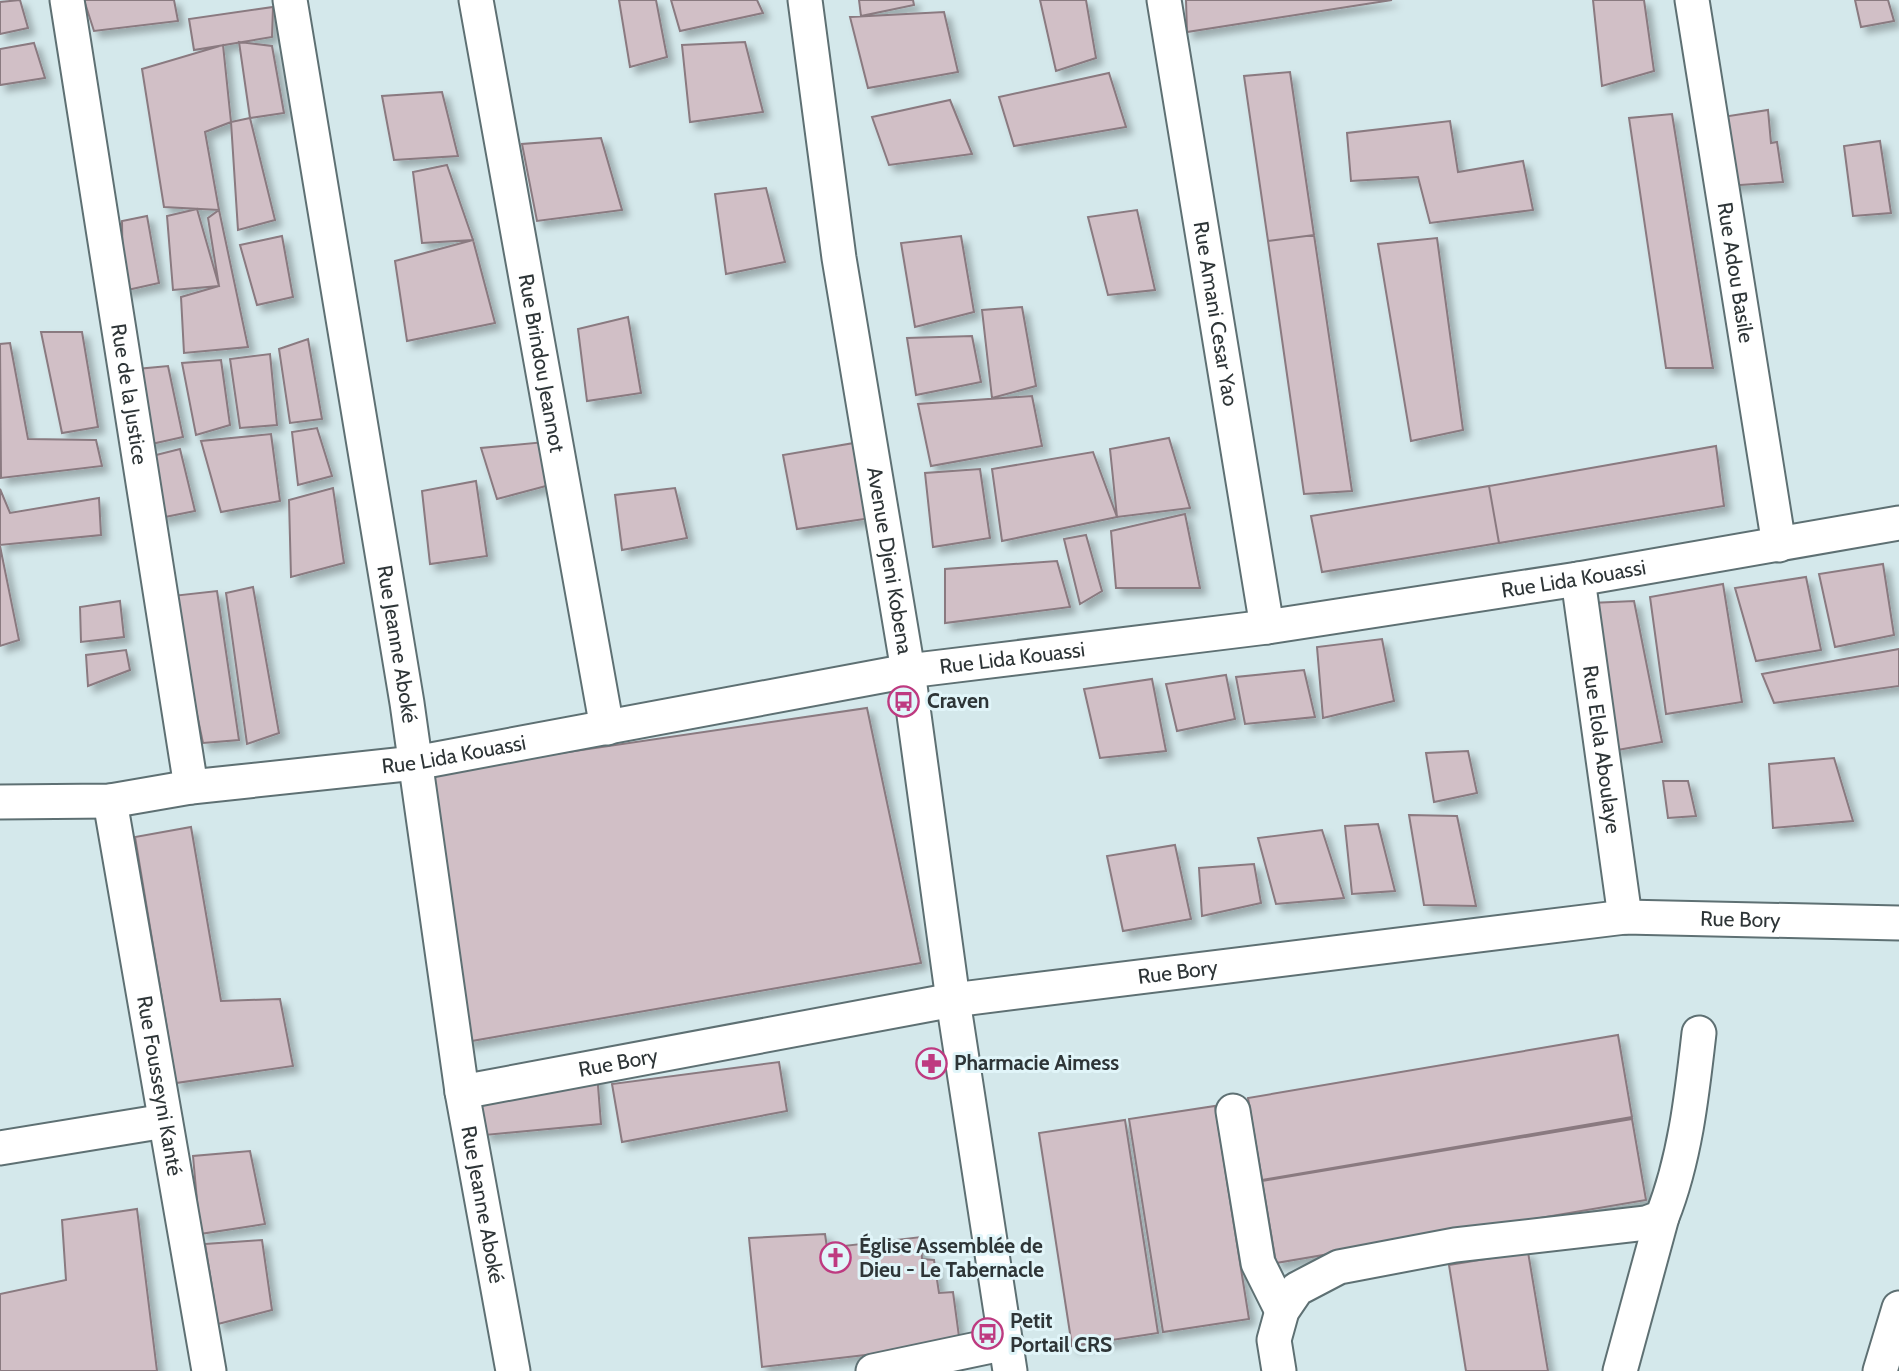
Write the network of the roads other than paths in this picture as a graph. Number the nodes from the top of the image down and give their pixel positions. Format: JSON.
{"nodes":[{"id":1,"x":66,"y":0,"type":"edge"},
{"id":2,"x":290,"y":0,"type":"edge"},
{"id":3,"x":476,"y":0,"type":"edge"},
{"id":4,"x":805,"y":0,"type":"edge"},
{"id":5,"x":1164,"y":0,"type":"edge"},
{"id":6,"x":1692,"y":0,"type":"edge"},
{"id":7,"x":1899,"y":523,"type":"edge"},
{"id":8,"x":1779,"y":545,"type":"junction"},
{"id":9,"x":1578,"y":579,"type":"junction"},
{"id":10,"x":1267,"y":627,"type":"junction"},
{"id":11,"x":908,"y":671,"type":"junction"},
{"id":12,"x":607,"y":728,"type":"junction"},
{"id":13,"x":415,"y":763,"type":"junction"},
{"id":14,"x":191,"y":787,"type":"junction"},
{"id":15,"x":110,"y":801,"type":"junction"},
{"id":16,"x":0,"y":802,"type":"edge"},
{"id":17,"x":1625,"y":917,"type":"junction"},
{"id":18,"x":1899,"y":923,"type":"edge"},
{"id":19,"x":953,"y":1000,"type":"junction"},
{"id":20,"x":1699,"y":1033,"type":"dead end"},
{"id":21,"x":462,"y":1092,"type":"junction"},
{"id":22,"x":1233,"y":1111,"type":"dead end"},
{"id":23,"x":165,"y":1121,"type":"junction"},
{"id":24,"x":0,"y":1148,"type":"edge"},
{"id":25,"x":1662,"y":1217,"type":"junction"},
{"id":26,"x":1899,"y":1308,"type":"edge"},
{"id":27,"x":1282,"y":1311,"type":"junction"},
{"id":28,"x":1008,"y":1357,"type":"edge"},
{"id":29,"x":209,"y":1371,"type":"edge"},
{"id":30,"x":513,"y":1371,"type":"edge"},
{"id":31,"x":873,"y":1371,"type":"edge"},
{"id":32,"x":1279,"y":1371,"type":"edge"},
{"id":33,"x":1620,"y":1371,"type":"edge"},
{"id":34,"x":1880,"y":1371,"type":"edge"}],
"edges":[{"from":1,"to":14,"type":"street","name":"Rue de la Justice"},
{"from":2,"to":13,"type":"street","name":"Rue Jeanne Aboké"},
{"from":3,"to":12,"type":"street","name":"Rue Brindou Jeannot"},
{"from":4,"to":11,"type":"street","name":"Avenue Djeni Kobena"},
{"from":5,"to":10,"type":"street","name":"Rue Amani Cesar Yao"},
{"from":6,"to":8,"type":"street","name":"Rue Adou Basile"},
{"from":7,"to":8,"type":"street","name":"Rue Lida Kouassi"},
{"from":8,"to":9,"type":"street","name":"Rue Lida Kouassi"},
{"from":9,"to":10,"type":"street","name":"Rue Lida Kouassi"},
{"from":9,"to":17,"type":"street","name":"Rue Elola Aboulaye"},
{"from":10,"to":11,"type":"street","name":"Rue Lida Kouassi"},
{"from":11,"to":12,"type":"street","name":"Rue Lida Kouassi"},
{"from":11,"to":19,"type":"street","name":"Avenue Djeni Kobena"},
{"from":12,"to":13,"type":"street","name":"Rue Lida Kouassi"},
{"from":13,"to":14,"type":"street","name":"Rue Lida Kouassi"},
{"from":13,"to":21,"type":"street","name":"Rue Jeanne Aboké"},
{"from":14,"to":15,"type":"street","name":"Rue Lida Kouassi"},
{"from":15,"to":16,"type":"street","name":"Rue Lida Kouassi"},
{"from":15,"to":23,"type":"street","name":"Rue Fousseyni Kanté"},
{"from":17,"to":18,"type":"street","name":"Rue Bory"},
{"from":17,"to":19,"type":"street","name":"Rue Bory"},
{"from":19,"to":21,"type":"street","name":"Rue Bory"},
{"from":19,"to":28,"type":"street","name":"Avenue Djeni Kobena"},
{"from":20,"to":25,"type":"street"},
{"from":21,"to":30,"type":"street","name":"Rue Jeanne Aboké"},
{"from":22,"to":27,"type":"street"},
{"from":23,"to":24,"type":"street"},
{"from":23,"to":29,"type":"street","name":"Rue Fousseyni Kanté"},
{"from":25,"to":27,"type":"street"},
{"from":25,"to":33,"type":"street"},
{"from":26,"to":34,"type":"street"},
{"from":27,"to":32,"type":"street"},
{"from":28,"to":31,"type":"street"}]}
